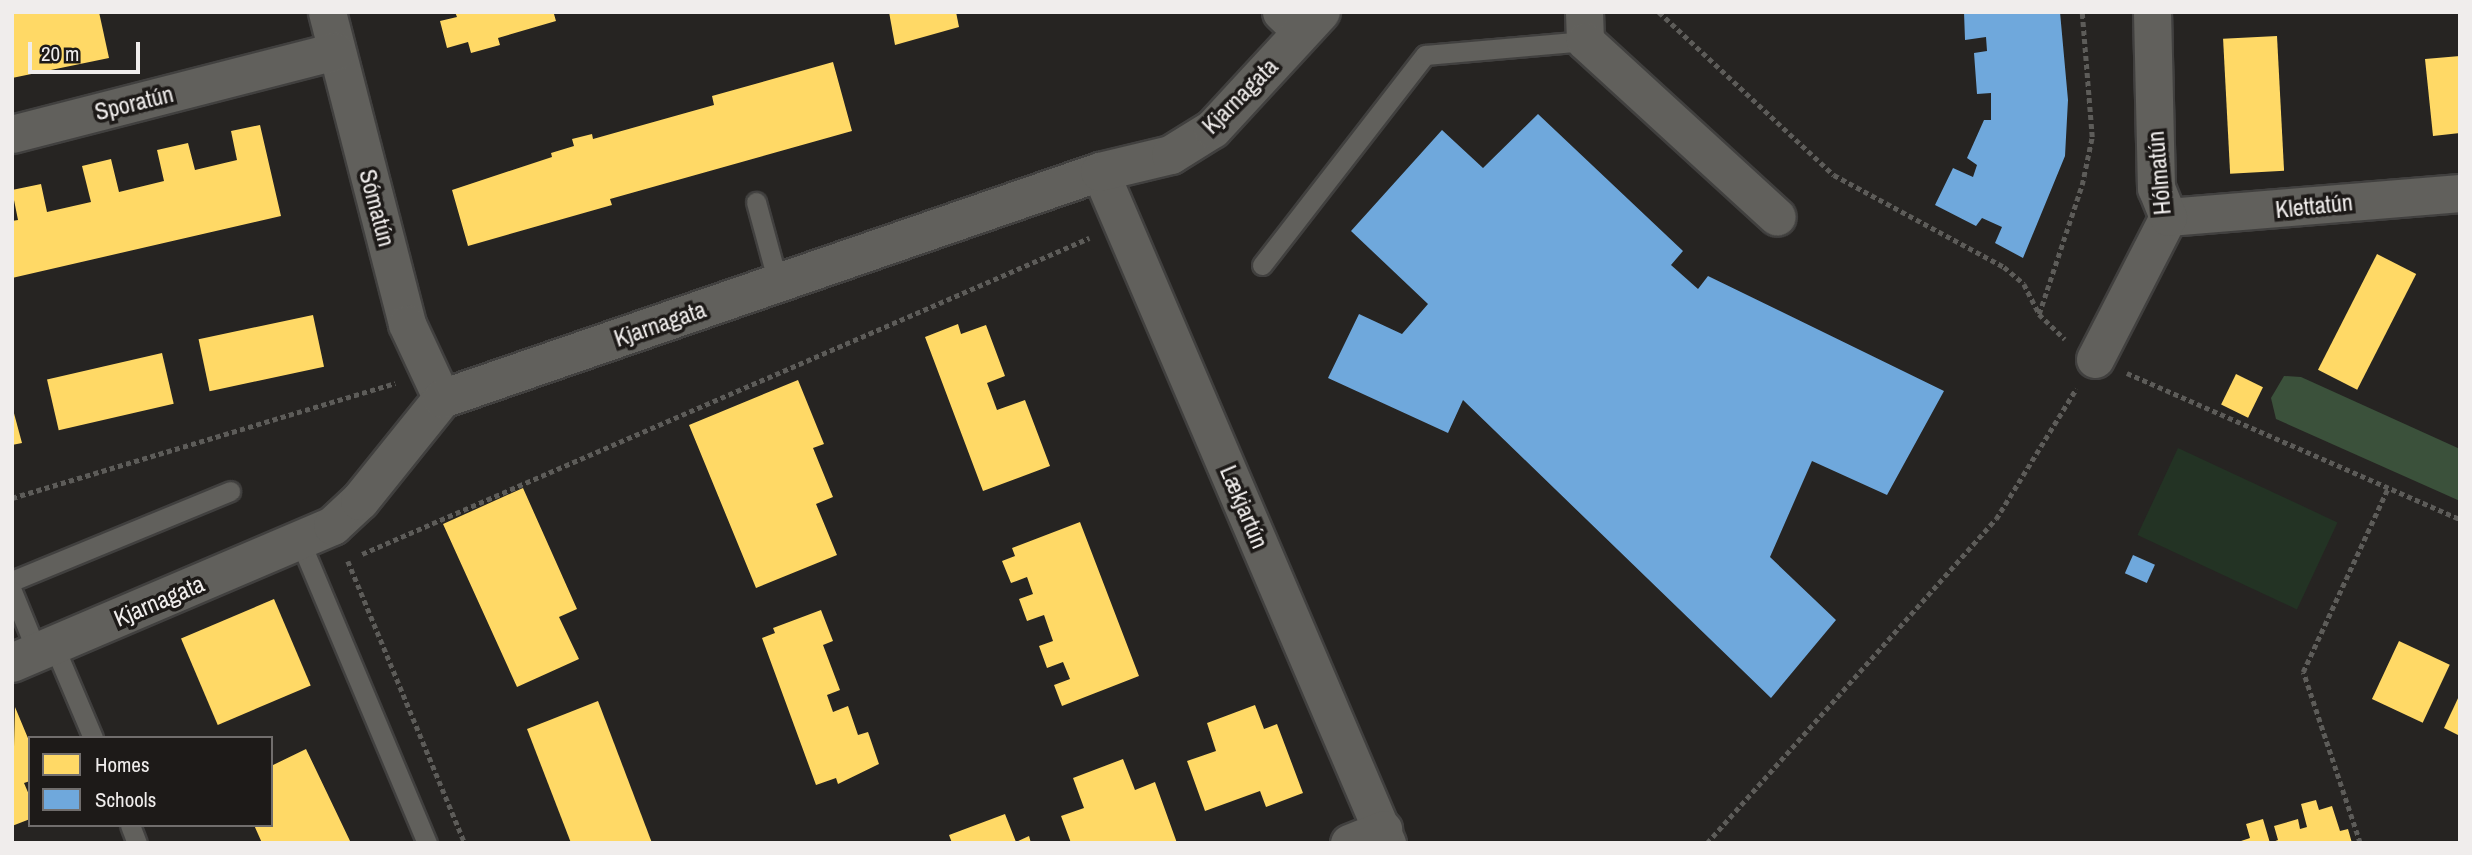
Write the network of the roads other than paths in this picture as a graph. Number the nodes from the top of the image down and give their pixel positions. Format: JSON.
{"nodes":[{"id":1,"x":327,"y":12,"type":"edge"},
{"id":2,"x":2152,"y":12,"type":"edge"},
{"id":3,"x":1301,"y":19,"type":"edge"},
{"id":4,"x":1585,"y":27,"type":"edge"},
{"id":5,"x":337,"y":51,"type":"junction"},
{"id":6,"x":12,"y":134,"type":"edge"},
{"id":7,"x":1100,"y":172,"type":"junction"},
{"id":8,"x":2460,"y":194,"type":"edge"},
{"id":9,"x":756,"y":202,"type":"dead end"},
{"id":10,"x":1777,"y":217,"type":"dead end"},
{"id":11,"x":2168,"y":217,"type":"junction"},
{"id":12,"x":1262,"y":265,"type":"dead end"},
{"id":13,"x":778,"y":283,"type":"junction"},
{"id":14,"x":2095,"y":359,"type":"road end"},
{"id":15,"x":442,"y":399,"type":"junction"},
{"id":16,"x":230,"y":491,"type":"dead end"},
{"id":17,"x":307,"y":558,"type":"junction"},
{"id":18,"x":12,"y":581,"type":"edge"},
{"id":19,"x":12,"y":591,"type":"edge"},
{"id":20,"x":34,"y":654,"type":"edge"},
{"id":21,"x":92,"y":736,"type":"edge"},
{"id":22,"x":131,"y":827,"type":"edge"},
{"id":23,"x":1385,"y":836,"type":"edge"},
{"id":24,"x":138,"y":843,"type":"edge"},
{"id":25,"x":427,"y":843,"type":"edge"},
{"id":26,"x":1349,"y":843,"type":"edge"}],
"edges":[{"from":1,"to":5,"type":"street","name":"Sómatún"},
{"from":2,"to":11,"type":"street","name":"Hólmatún"},
{"from":3,"to":7,"type":"street","name":"Kjarnagata"},
{"from":4,"to":10,"type":"street"},
{"from":4,"to":12,"type":"lane"},
{"from":5,"to":6,"type":"street","name":"Sporatún"},
{"from":5,"to":15,"type":"street","name":"Sómatún"},
{"from":7,"to":13,"type":"street","name":"Kjarnagata"},
{"from":7,"to":23,"type":"street","name":"Lækjartún"},
{"from":8,"to":11,"type":"street","name":"Klettatún"},
{"from":9,"to":13,"type":"lane"},
{"from":11,"to":14,"type":"street","name":"Hólmatún"},
{"from":13,"to":15,"type":"street","name":"Kjarnagata"},
{"from":15,"to":17,"type":"street","name":"Kjarnagata"},
{"from":16,"to":18,"type":"lane"},
{"from":17,"to":20,"type":"street","name":"Kjarnagata"},
{"from":17,"to":25,"type":"lane"},
{"from":19,"to":20,"type":"lane"},
{"from":20,"to":21,"type":"lane"},
{"from":22,"to":24,"type":"lane"},
{"from":23,"to":26,"type":"street"}]}
